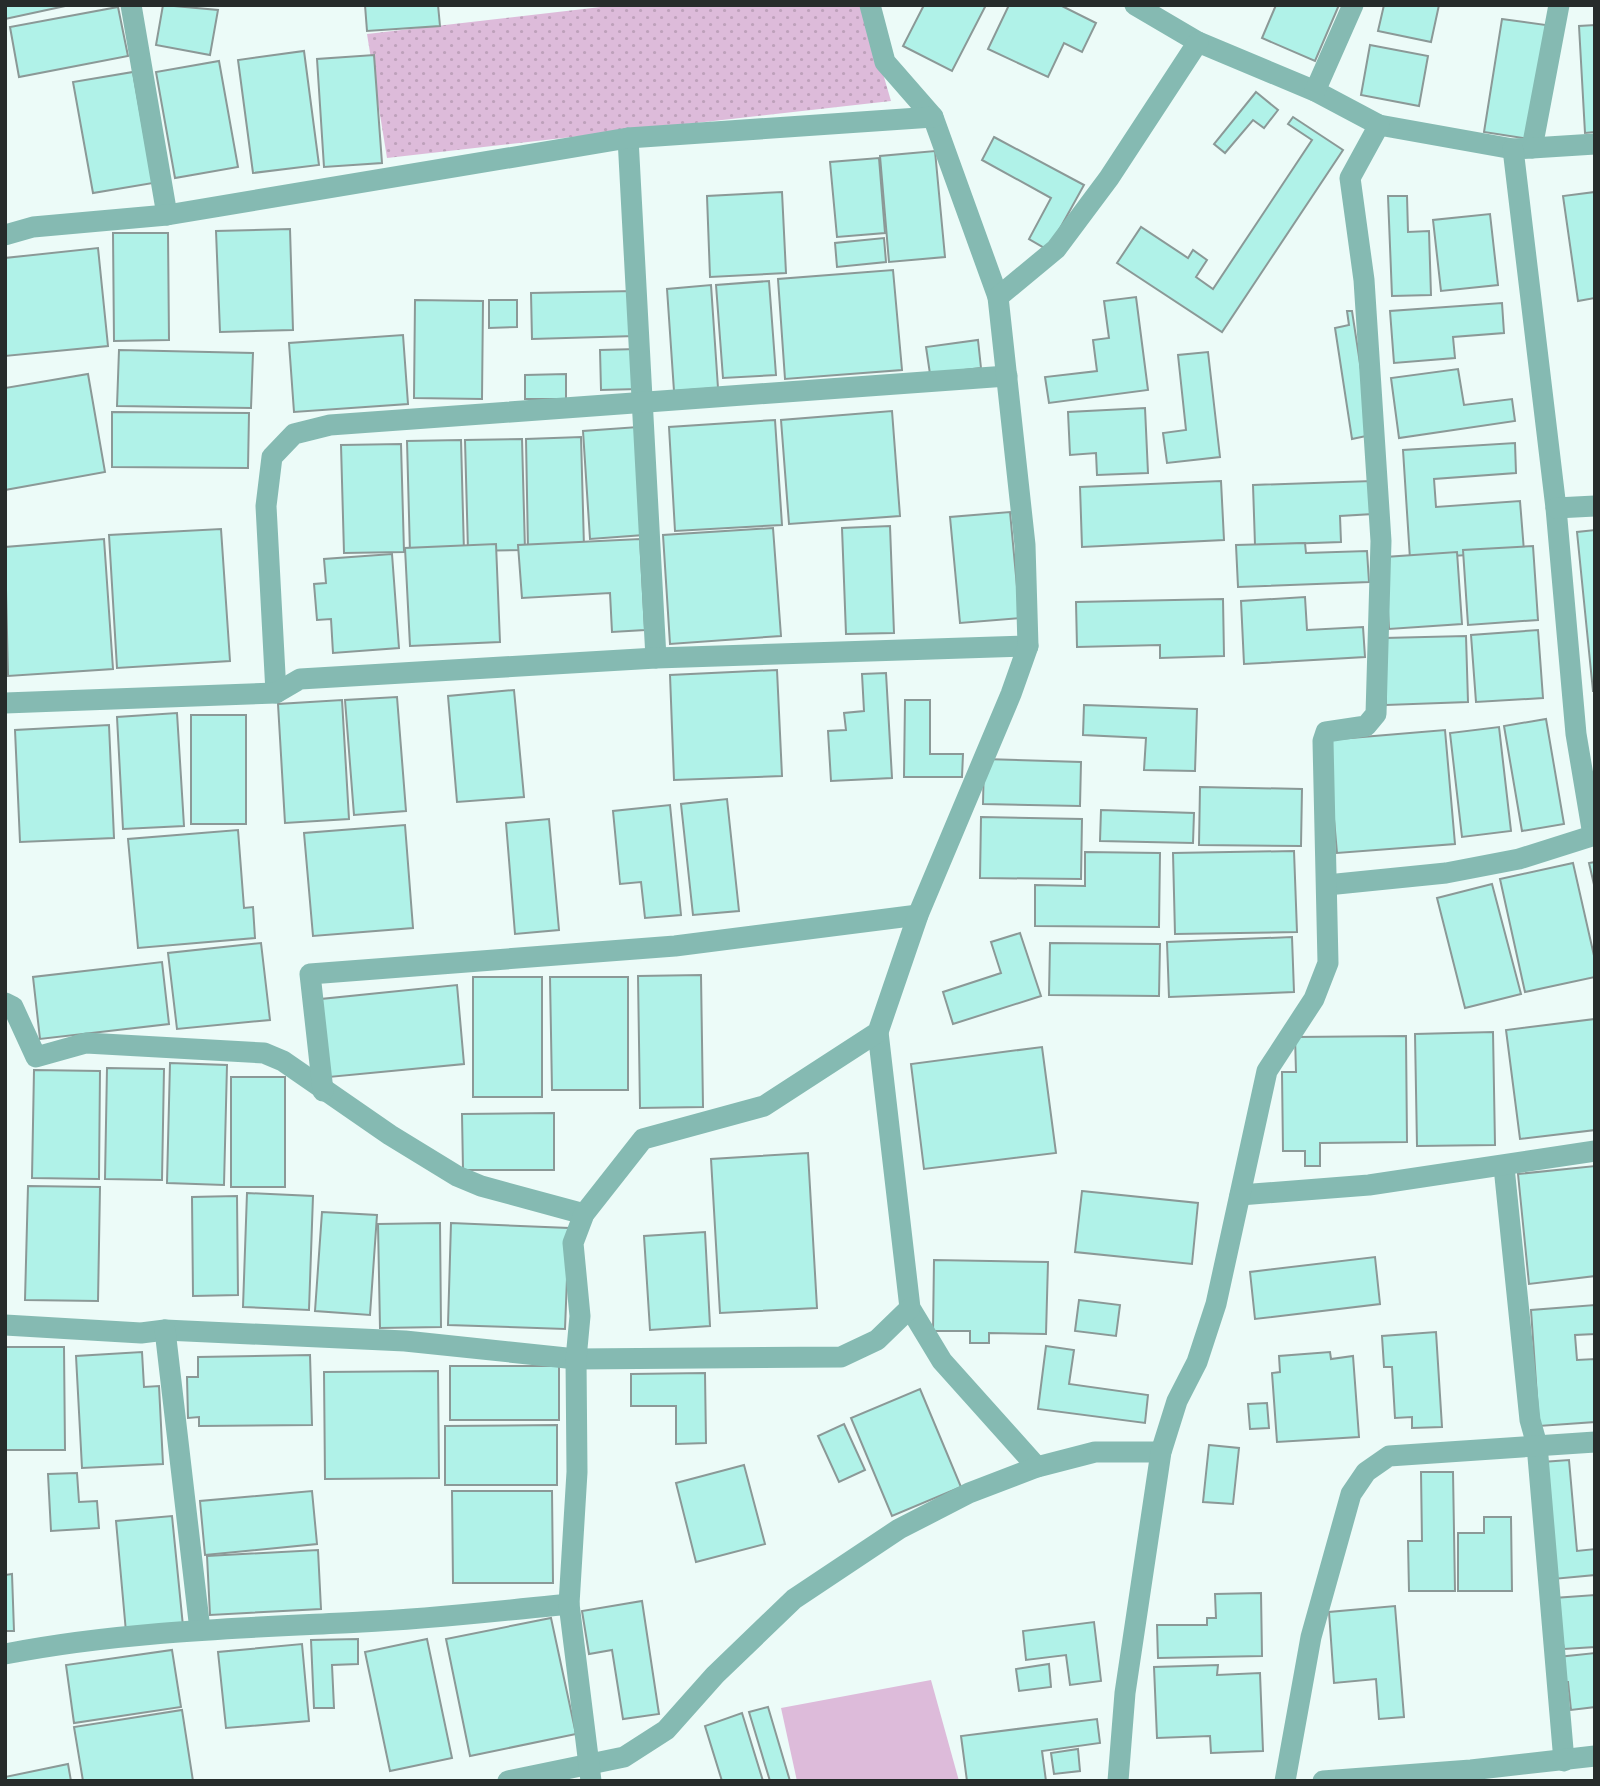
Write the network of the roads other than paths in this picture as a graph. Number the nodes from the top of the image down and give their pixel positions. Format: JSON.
{"nodes":[{"id":1,"x":131,"y":5,"type":"edge"},
{"id":2,"x":870,"y":5,"type":"edge"},
{"id":3,"x":1135,"y":5,"type":"edge"},
{"id":4,"x":1353,"y":5,"type":"edge"},
{"id":5,"x":1559,"y":5,"type":"edge"},
{"id":6,"x":1198,"y":42,"type":"junction"},
{"id":7,"x":1315,"y":91,"type":"junction"},
{"id":8,"x":933,"y":117,"type":"junction"},
{"id":9,"x":1379,"y":125,"type":"junction"},
{"id":10,"x":628,"y":138,"type":"junction"},
{"id":11,"x":1595,"y":144,"type":"edge"},
{"id":12,"x":1522,"y":148,"type":"junction"},
{"id":13,"x":167,"y":215,"type":"junction"},
{"id":14,"x":5,"y":235,"type":"edge"},
{"id":15,"x":998,"y":297,"type":"junction"},
{"id":16,"x":1007,"y":376,"type":"junction"},
{"id":17,"x":643,"y":403,"type":"junction"},
{"id":18,"x":1595,"y":506,"type":"edge"},
{"id":19,"x":1556,"y":508,"type":"junction"},
{"id":20,"x":1028,"y":646,"type":"junction"},
{"id":21,"x":656,"y":657,"type":"junction"},
{"id":22,"x":275,"y":692,"type":"junction"},
{"id":23,"x":5,"y":703,"type":"edge"},
{"id":24,"x":1594,"y":835,"type":"edge"},
{"id":25,"x":1327,"y":885,"type":"junction"},
{"id":26,"x":918,"y":915,"type":"junction"},
{"id":27,"x":5,"y":1003,"type":"edge"},
{"id":28,"x":878,"y":1032,"type":"junction"},
{"id":29,"x":323,"y":1091,"type":"junction"},
{"id":30,"x":1595,"y":1151,"type":"edge"},
{"id":31,"x":1504,"y":1167,"type":"junction"},
{"id":32,"x":1241,"y":1195,"type":"junction"},
{"id":33,"x":584,"y":1214,"type":"junction"},
{"id":34,"x":910,"y":1308,"type":"junction"},
{"id":35,"x":5,"y":1325,"type":"edge"},
{"id":36,"x":165,"y":1330,"type":"junction"},
{"id":37,"x":576,"y":1359,"type":"junction"},
{"id":38,"x":1595,"y":1441,"type":"edge"},
{"id":39,"x":1537,"y":1446,"type":"junction"},
{"id":40,"x":1161,"y":1452,"type":"junction"},
{"id":41,"x":1037,"y":1467,"type":"junction"},
{"id":42,"x":569,"y":1604,"type":"junction"},
{"id":43,"x":200,"y":1630,"type":"junction"},
{"id":44,"x":5,"y":1654,"type":"edge"},
{"id":45,"x":1595,"y":1756,"type":"edge"},
{"id":46,"x":1564,"y":1762,"type":"junction"},
{"id":47,"x":590,"y":1772,"type":"edge"},
{"id":48,"x":508,"y":1781,"type":"edge"},
{"id":49,"x":1118,"y":1781,"type":"edge"},
{"id":50,"x":1285,"y":1781,"type":"edge"},
{"id":51,"x":1323,"y":1781,"type":"edge"}],
"edges":[{"from":1,"to":13,"type":"street"},
{"from":2,"to":8,"type":"street"},
{"from":3,"to":6,"type":"street"},
{"from":4,"to":7,"type":"street"},
{"from":5,"to":12,"type":"street"},
{"from":6,"to":7,"type":"street"},
{"from":6,"to":15,"type":"street"},
{"from":7,"to":9,"type":"street"},
{"from":8,"to":10,"type":"street"},
{"from":8,"to":15,"type":"street"},
{"from":9,"to":12,"type":"street"},
{"from":9,"to":25,"type":"street"},
{"from":10,"to":13,"type":"street"},
{"from":10,"to":17,"type":"street"},
{"from":11,"to":12,"type":"street"},
{"from":12,"to":19,"type":"street"},
{"from":13,"to":14,"type":"street"},
{"from":15,"to":16,"type":"street"},
{"from":16,"to":17,"type":"street"},
{"from":16,"to":20,"type":"street"},
{"from":17,"to":21,"type":"street"},
{"from":17,"to":22,"type":"street"},
{"from":18,"to":19,"type":"street"},
{"from":19,"to":24,"type":"street"},
{"from":20,"to":21,"type":"street"},
{"from":20,"to":26,"type":"street"},
{"from":21,"to":22,"type":"street"},
{"from":22,"to":23,"type":"street"},
{"from":24,"to":25,"type":"street"},
{"from":25,"to":32,"type":"street"},
{"from":26,"to":28,"type":"street"},
{"from":26,"to":29,"type":"street"},
{"from":27,"to":29,"type":"street"},
{"from":28,"to":33,"type":"street"},
{"from":28,"to":34,"type":"street"},
{"from":29,"to":33,"type":"street"},
{"from":30,"to":31,"type":"street"},
{"from":31,"to":32,"type":"street"},
{"from":31,"to":39,"type":"street"},
{"from":32,"to":40,"type":"street"},
{"from":33,"to":37,"type":"street"},
{"from":34,"to":37,"type":"street"},
{"from":34,"to":41,"type":"street"},
{"from":35,"to":36,"type":"street"},
{"from":36,"to":37,"type":"street"},
{"from":36,"to":43,"type":"street"},
{"from":37,"to":42,"type":"street"},
{"from":38,"to":39,"type":"street"},
{"from":39,"to":46,"type":"street"},
{"from":39,"to":50,"type":"street"},
{"from":40,"to":41,"type":"street"},
{"from":40,"to":49,"type":"street"},
{"from":41,"to":47,"type":"street"},
{"from":42,"to":43,"type":"street"},
{"from":42,"to":47,"type":"street"},
{"from":43,"to":44,"type":"street"},
{"from":45,"to":46,"type":"street"},
{"from":46,"to":51,"type":"street"},
{"from":47,"to":48,"type":"street"}]}
